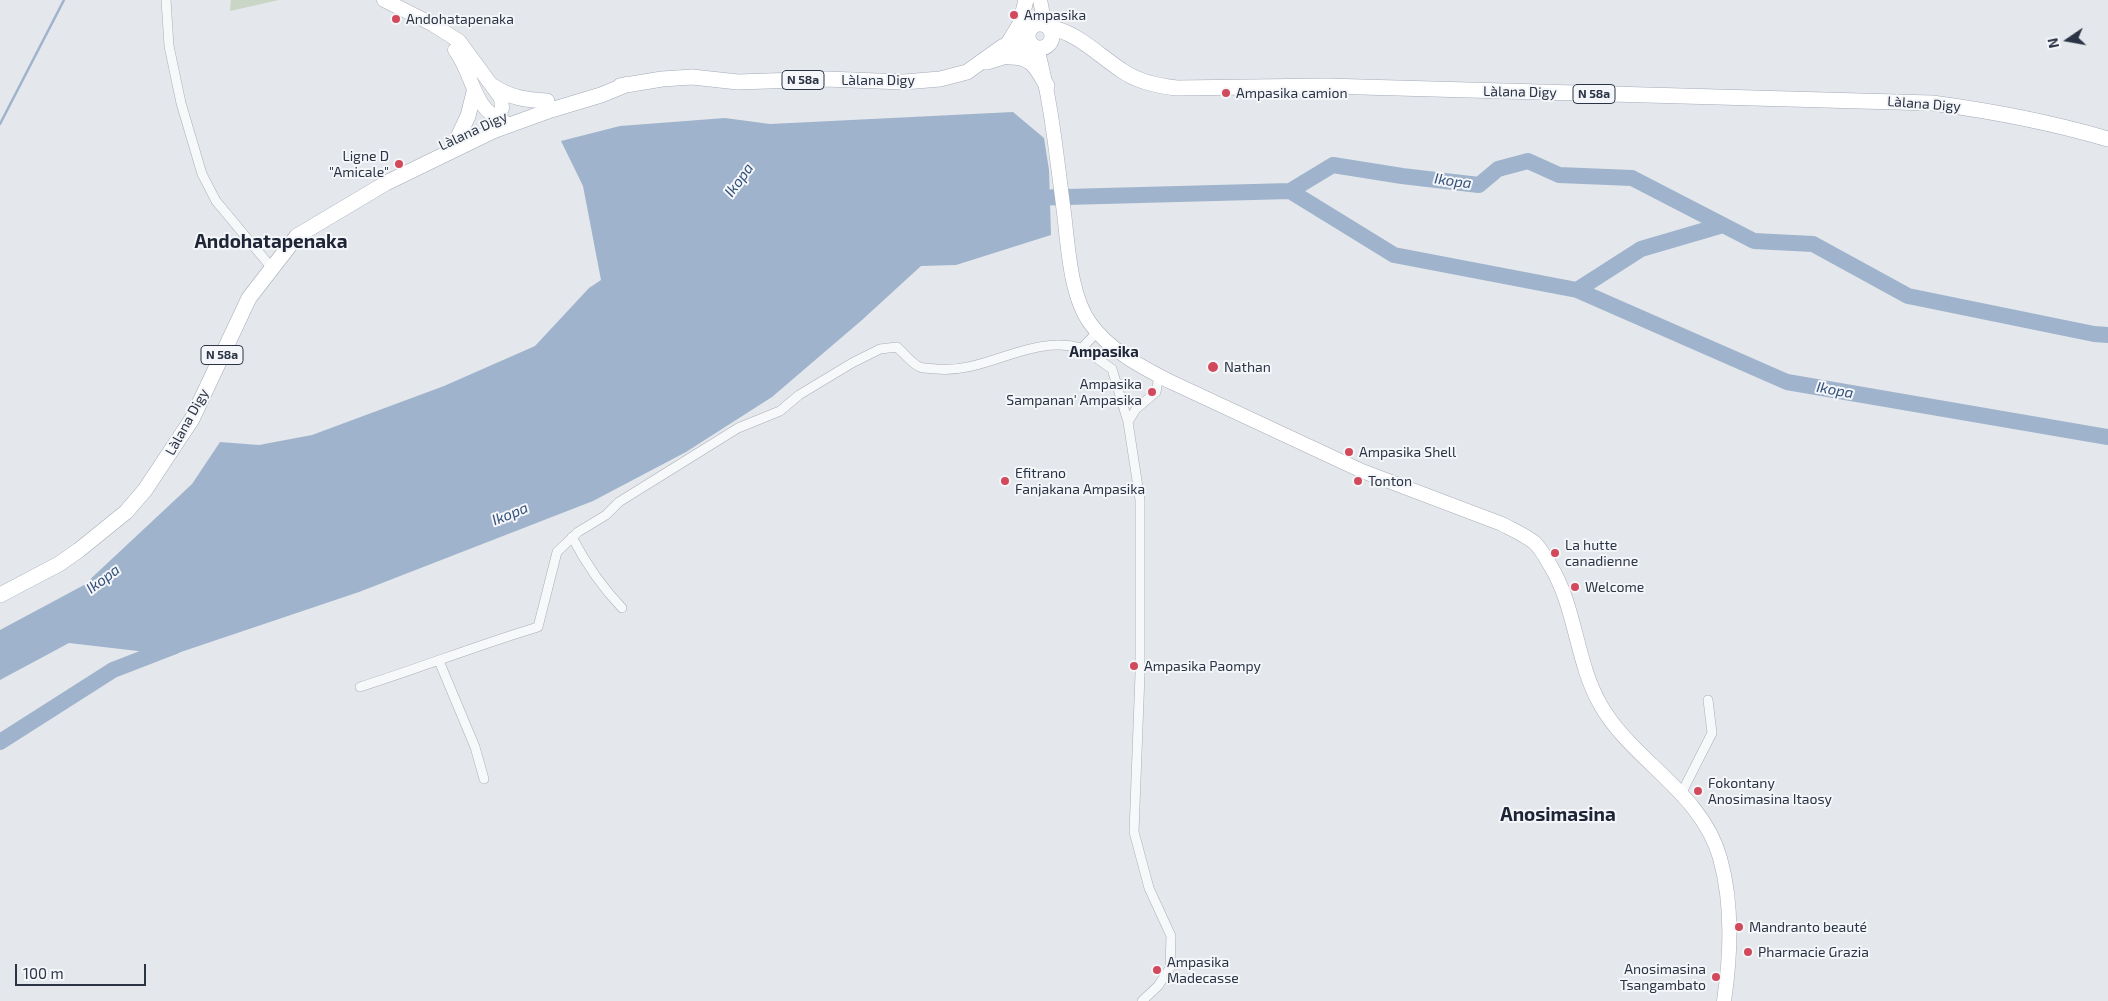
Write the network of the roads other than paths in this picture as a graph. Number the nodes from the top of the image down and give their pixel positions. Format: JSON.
{"nodes":[{"id":1,"x":166,"y":0,"type":"edge"},
{"id":2,"x":384,"y":0,"type":"edge"},
{"id":3,"x":1026,"y":0,"type":"edge"},
{"id":4,"x":1040,"y":0,"type":"edge"},
{"id":5,"x":1046,"y":26,"type":"junction"},
{"id":6,"x":1028,"y":33,"type":"junction"},
{"id":7,"x":447,"y":34,"type":"junction"},
{"id":8,"x":1042,"y":46,"type":"junction"},
{"id":9,"x":1088,"y":46,"type":"junction"},
{"id":10,"x":1007,"y":51,"type":"junction"},
{"id":11,"x":628,"y":84,"type":"junction"},
{"id":12,"x":494,"y":86,"type":"junction"},
{"id":13,"x":1048,"y":91,"type":"junction"},
{"id":14,"x":474,"y":92,"type":"junction"},
{"id":15,"x":547,"y":101,"type":"junction"},
{"id":16,"x":499,"y":125,"type":"junction"},
{"id":17,"x":458,"y":137,"type":"junction"},
{"id":18,"x":2108,"y":139,"type":"edge"},
{"id":19,"x":386,"y":183,"type":"junction"},
{"id":20,"x":271,"y":267,"type":"junction"},
{"id":21,"x":1097,"y":332,"type":"junction"},
{"id":22,"x":1082,"y":348,"type":"junction"},
{"id":23,"x":1159,"y":376,"type":"junction"},
{"id":24,"x":1128,"y":422,"type":"junction"},
{"id":25,"x":572,"y":537,"type":"junction"},
{"id":26,"x":0,"y":595,"type":"edge"},
{"id":27,"x":622,"y":608,"type":"dead end"},
{"id":28,"x":439,"y":661,"type":"junction"},
{"id":29,"x":360,"y":687,"type":"dead end"},
{"id":30,"x":1708,"y":700,"type":"dead end"},
{"id":31,"x":484,"y":779,"type":"dead end"},
{"id":32,"x":1681,"y":794,"type":"junction"},
{"id":33,"x":1142,"y":1001,"type":"edge"},
{"id":34,"x":1724,"y":1001,"type":"edge"}],
"edges":[{"from":1,"to":20,"type":"street"},
{"from":2,"to":7,"type":"street"},
{"from":3,"to":6,"type":"street"},
{"from":3,"to":10,"type":"main road"},
{"from":4,"to":5,"type":"street"},
{"from":5,"to":6,"type":"main road"},
{"from":5,"to":8,"type":"main road"},
{"from":5,"to":9,"type":"main road","number":"N 58a"},
{"from":6,"to":8,"type":"main road"},
{"from":6,"to":10,"type":"main road","number":"N 58a"},
{"from":7,"to":12,"type":"street"},
{"from":7,"to":14,"type":"street"},
{"from":8,"to":9,"type":"main road","number":"N 58a"},
{"from":8,"to":10,"type":"main road","number":"N 58a"},
{"from":8,"to":13,"type":"street"},
{"from":9,"to":18,"type":"main road","name":"Làlana Digy","number":"N 58a"},
{"from":10,"to":11,"type":"main road","name":"Làlana Digy","number":"N 58a"},
{"from":10,"to":13,"type":"main road","number":"N 58a"},
{"from":11,"to":15,"type":"main road","name":"Làlana Digy","number":"N 58a"},
{"from":11,"to":16,"type":"main road","name":"Làlana Digy","number":"N 58a"},
{"from":12,"to":15,"type":"main road"},
{"from":12,"to":16,"type":"street"},
{"from":13,"to":21,"type":"street"},
{"from":14,"to":16,"type":"street"},
{"from":14,"to":17,"type":"main road"},
{"from":15,"to":16,"type":"main road","name":"Làlana Digy","number":"N 58a"},
{"from":16,"to":17,"type":"main road","name":"Làlana Digy","number":"N 58a"},
{"from":16,"to":19,"type":"main road","name":"Làlana Digy","number":"N 58a"},
{"from":17,"to":19,"type":"main road","name":"Làlana Digy","number":"N 58a"},
{"from":19,"to":20,"type":"main road","name":"Làlana Digy","number":"N 58a"},
{"from":20,"to":26,"type":"main road","name":"Làlana Digy","number":"N 58a"},
{"from":21,"to":22,"type":"street"},
{"from":21,"to":23,"type":"street"},
{"from":22,"to":24,"type":"street"},
{"from":22,"to":25,"type":"street"},
{"from":23,"to":24,"type":"street"},
{"from":23,"to":32,"type":"street"},
{"from":24,"to":33,"type":"street"},
{"from":25,"to":27,"type":"street"},
{"from":25,"to":28,"type":"street"},
{"from":28,"to":29,"type":"street"},
{"from":28,"to":31,"type":"street"},
{"from":30,"to":32,"type":"street"},
{"from":32,"to":34,"type":"street"}]}
